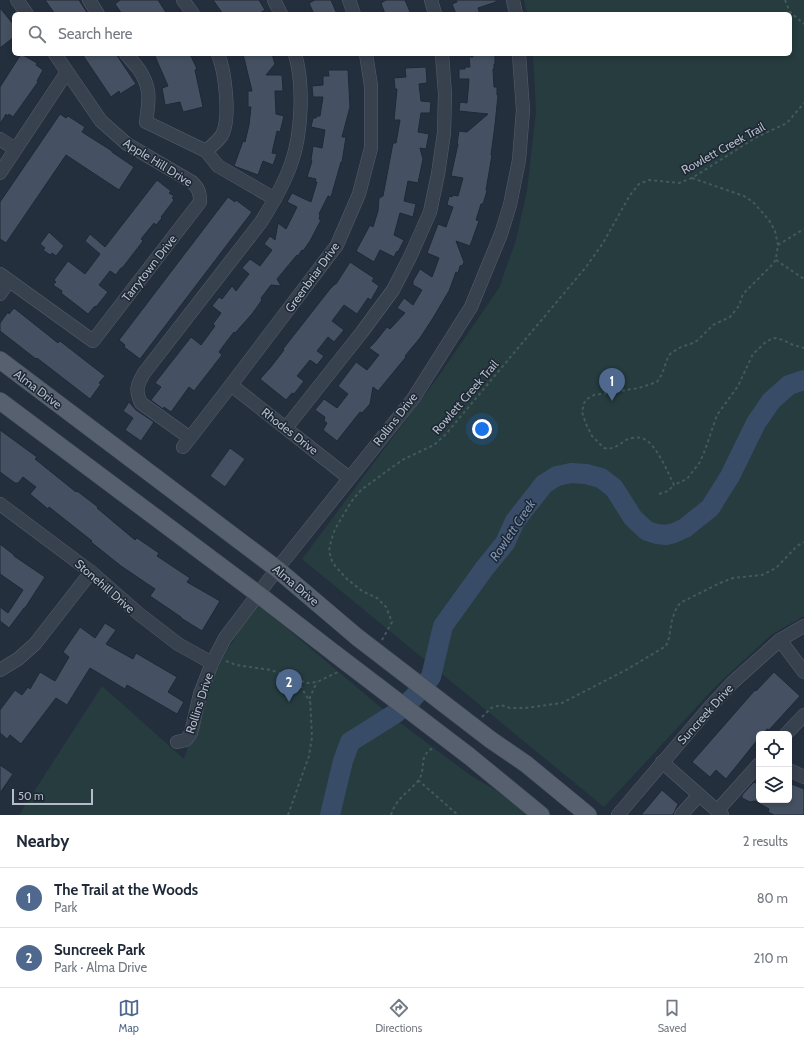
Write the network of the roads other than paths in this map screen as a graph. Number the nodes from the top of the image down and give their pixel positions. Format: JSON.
{"nodes":[{"id":1,"x":17,"y":0,"type":"edge"},
{"id":2,"x":89,"y":0,"type":"edge"},
{"id":3,"x":183,"y":0,"type":"edge"},
{"id":4,"x":274,"y":0,"type":"edge"},
{"id":5,"x":349,"y":0,"type":"edge"},
{"id":6,"x":431,"y":0,"type":"edge"},
{"id":7,"x":513,"y":0,"type":"edge"},
{"id":8,"x":26,"y":12,"type":"edge"},
{"id":9,"x":97,"y":12,"type":"edge"},
{"id":10,"x":192,"y":12,"type":"edge"},
{"id":11,"x":281,"y":12,"type":"edge"},
{"id":12,"x":353,"y":12,"type":"edge"},
{"id":13,"x":434,"y":12,"type":"edge"},
{"id":14,"x":516,"y":12,"type":"edge"},
{"id":15,"x":56,"y":56,"type":"edge"},
{"id":16,"x":128,"y":56,"type":"edge"},
{"id":17,"x":218,"y":56,"type":"edge"},
{"id":18,"x":296,"y":56,"type":"edge"},
{"id":19,"x":366,"y":56,"type":"edge"},
{"id":20,"x":442,"y":56,"type":"edge"},
{"id":21,"x":519,"y":56,"type":"edge"},
{"id":22,"x":67,"y":72,"type":"junction"},
{"id":23,"x":0,"y":139,"type":"edge"},
{"id":24,"x":15,"y":149,"type":"junction"},
{"id":25,"x":206,"y":151,"type":"junction"},
{"id":26,"x":0,"y":173,"type":"edge"},
{"id":27,"x":200,"y":194,"type":"joint"},
{"id":28,"x":275,"y":198,"type":"junction"},
{"id":29,"x":5,"y":278,"type":"edge"},
{"id":30,"x":0,"y":294,"type":"edge"},
{"id":31,"x":0,"y":360,"type":"edge"},
{"id":32,"x":231,"y":385,"type":"junction"},
{"id":33,"x":0,"y":401,"type":"edge"},
{"id":34,"x":286,"y":428,"type":"junction"},
{"id":35,"x":349,"y":478,"type":"junction"},
{"id":36,"x":0,"y":504,"type":"edge"},
{"id":37,"x":277,"y":569,"type":"junction"},
{"id":38,"x":92,"y":572,"type":"junction"},
{"id":39,"x":258,"y":594,"type":"junction"},
{"id":40,"x":804,"y":626,"type":"edge"},
{"id":41,"x":780,"y":640,"type":"junction"},
{"id":42,"x":214,"y":660,"type":"junction"},
{"id":43,"x":0,"y":670,"type":"edge"},
{"id":44,"x":804,"y":672,"type":"edge"},
{"id":45,"x":804,"y":714,"type":"edge"},
{"id":46,"x":789,"y":731,"type":"edge"},
{"id":47,"x":177,"y":742,"type":"dead end"},
{"id":48,"x":662,"y":762,"type":"junction"},
{"id":49,"x":757,"y":767,"type":"edge"},
{"id":50,"x":792,"y":771,"type":"edge"},
{"id":51,"x":804,"y":777,"type":"edge"},
{"id":52,"x":699,"y":795,"type":"junction"},
{"id":53,"x":720,"y":813,"type":"edge"},
{"id":54,"x":541,"y":815,"type":"edge"},
{"id":55,"x":588,"y":815,"type":"edge"},
{"id":56,"x":618,"y":815,"type":"edge"},
{"id":57,"x":680,"y":815,"type":"edge"}],
"edges":[{"from":1,"to":8,"type":"street"},
{"from":2,"to":9,"type":"street"},
{"from":3,"to":10,"type":"street"},
{"from":4,"to":11,"type":"street"},
{"from":5,"to":12,"type":"street"},
{"from":6,"to":13,"type":"street"},
{"from":7,"to":14,"type":"street"},
{"from":15,"to":22,"type":"street","name":"Apple Hill Drive"},
{"from":16,"to":25,"type":"street"},
{"from":17,"to":25,"type":"street"},
{"from":18,"to":28,"type":"street"},
{"from":19,"to":32,"type":"street","name":"Greenbriar Drive"},
{"from":20,"to":34,"type":"street"},
{"from":21,"to":35,"type":"street","name":"Rollins Drive"},
{"from":22,"to":24,"type":"street"},
{"from":22,"to":27,"type":"street","name":"Apple Hill Drive"},
{"from":23,"to":24,"type":"street"},
{"from":24,"to":26,"type":"street"},
{"from":25,"to":28,"type":"street"},
{"from":27,"to":29,"type":"street","name":"Tarrytown Drive"},
{"from":28,"to":32,"type":"street","name":"Greenbriar Drive"},
{"from":29,"to":30,"type":"street"},
{"from":31,"to":37,"type":"main road","name":"Alma Drive"},
{"from":32,"to":34,"type":"street","name":"Rhodes Drive"},
{"from":33,"to":39,"type":"main road"},
{"from":34,"to":35,"type":"street","name":"Rhodes Drive"},
{"from":35,"to":37,"type":"street","name":"Rollins Drive"},
{"from":36,"to":38,"type":"street","name":"Stonehill Drive"},
{"from":37,"to":39,"type":"street","name":"Rollins Drive"},
{"from":37,"to":55,"type":"main road","name":"Alma Drive","bridge":true},
{"from":38,"to":42,"type":"street","name":"Stonehill Drive"},
{"from":38,"to":43,"type":"street"},
{"from":39,"to":42,"type":"street","name":"Rollins Drive"},
{"from":39,"to":54,"type":"main road","bridge":true},
{"from":40,"to":41,"type":"street","name":"Suncreek Drive"},
{"from":41,"to":44,"type":"street"},
{"from":41,"to":48,"type":"street","name":"Suncreek Drive"},
{"from":42,"to":47,"type":"street","name":"Rollins Drive"},
{"from":45,"to":46,"type":"street"},
{"from":48,"to":52,"type":"street"},
{"from":48,"to":56,"type":"street","name":"Suncreek Drive"},
{"from":49,"to":53,"type":"street"},
{"from":50,"to":51,"type":"street"},
{"from":52,"to":53,"type":"street"},
{"from":52,"to":57,"type":"street"}]}
